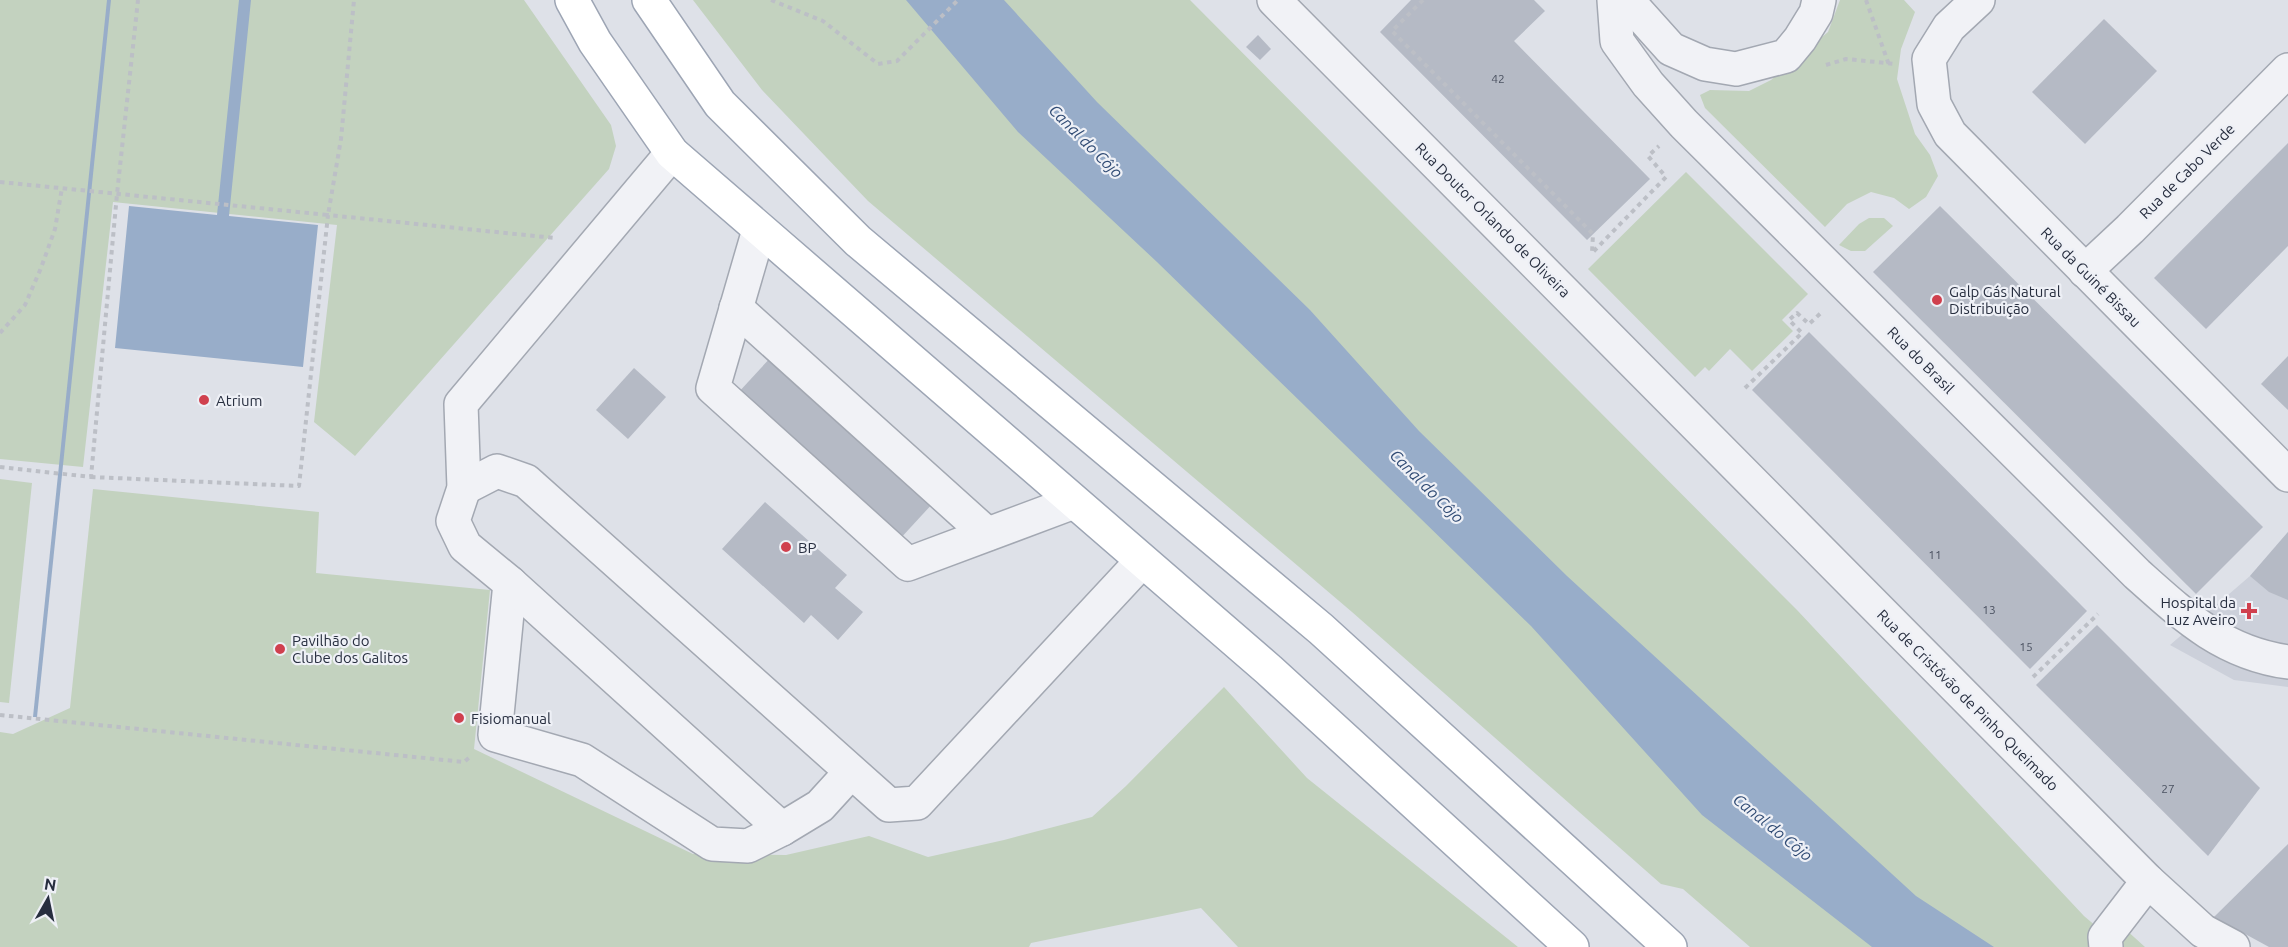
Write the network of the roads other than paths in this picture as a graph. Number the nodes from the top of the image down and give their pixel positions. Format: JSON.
{"nodes":[{"id":1,"x":572,"y":0,"type":"edge"},
{"id":2,"x":649,"y":0,"type":"edge"},
{"id":3,"x":1274,"y":0,"type":"edge"},
{"id":4,"x":1614,"y":0,"type":"edge"},
{"id":5,"x":1627,"y":0,"type":"edge"},
{"id":6,"x":1819,"y":0,"type":"edge"},
{"id":7,"x":1978,"y":0,"type":"edge"},
{"id":8,"x":2288,"y":70,"type":"edge"},
{"id":9,"x":672,"y":153,"type":"junction"},
{"id":10,"x":759,"y":230,"type":"junction"},
{"id":11,"x":2085,"y":271,"type":"junction"},
{"id":12,"x":736,"y":308,"type":"junction"},
{"id":13,"x":1712,"y":441,"type":"joint"},
{"id":14,"x":2288,"y":475,"type":"edge"},
{"id":15,"x":464,"y":488,"type":"junction"},
{"id":16,"x":1074,"y":502,"type":"junction"},
{"id":17,"x":987,"y":534,"type":"junction"},
{"id":18,"x":1142,"y":561,"type":"junction"},
{"id":19,"x":510,"y":583,"type":"junction"},
{"id":20,"x":2288,"y":662,"type":"edge"},
{"id":21,"x":851,"y":772,"type":"junction"},
{"id":22,"x":782,"y":829,"type":"junction"},
{"id":23,"x":2148,"y":881,"type":"junction"},
{"id":24,"x":1572,"y":947,"type":"edge"},
{"id":25,"x":1670,"y":947,"type":"edge"},
{"id":26,"x":2106,"y":947,"type":"edge"},
{"id":27,"x":2233,"y":947,"type":"edge"}],
"edges":[{"from":1,"to":9,"type":"main road"},
{"from":2,"to":25,"type":"main road"},
{"from":3,"to":13,"type":"street","name":"Rua Doutor Orlando de Oliveira"},
{"from":4,"to":20,"type":"street","name":"Rua do Brasil"},
{"from":5,"to":6,"type":"street"},
{"from":7,"to":11,"type":"street","name":"Rua da Guiné Bissau"},
{"from":8,"to":11,"type":"street","name":"Rua de Cabo Verde"},
{"from":9,"to":10,"type":"main road"},
{"from":9,"to":15,"type":"street"},
{"from":10,"to":12,"type":"street"},
{"from":10,"to":16,"type":"main road"},
{"from":11,"to":14,"type":"street","name":"Rua da Guiné Bissau"},
{"from":12,"to":17,"type":"street"},
{"from":12,"to":17,"type":"street"},
{"from":13,"to":23,"type":"street","name":"Rua de Cristóvão de Pinho Queimado"},
{"from":15,"to":19,"type":"street"},
{"from":15,"to":21,"type":"street"},
{"from":16,"to":17,"type":"street"},
{"from":16,"to":18,"type":"main road"},
{"from":18,"to":21,"type":"street"},
{"from":18,"to":24,"type":"main road"},
{"from":19,"to":22,"type":"street"},
{"from":19,"to":22,"type":"street"},
{"from":21,"to":22,"type":"street"},
{"from":23,"to":26,"type":"street"},
{"from":23,"to":27,"type":"street","name":"Rua de Cristóvão de Pinho Queimado"}]}
